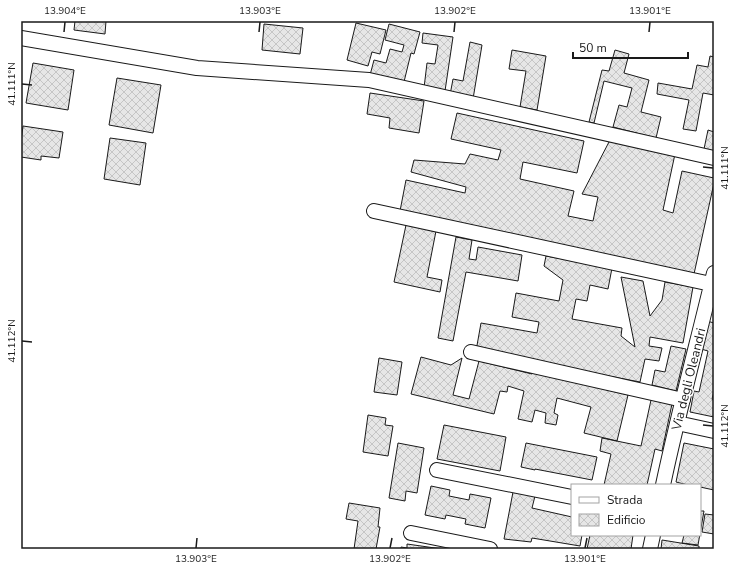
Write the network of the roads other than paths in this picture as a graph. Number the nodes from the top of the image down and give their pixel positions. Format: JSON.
{"nodes":[{"id":1,"x":21,"y":38,"type":"edge"},
{"id":2,"x":714,"y":158,"type":"edge"},
{"id":3,"x":374,"y":211,"type":"dead end"},
{"id":4,"x":713,"y":278,"type":"edge"},
{"id":5,"x":709,"y":317,"type":"edge"},
{"id":6,"x":471,"y":352,"type":"dead end"},
{"id":7,"x":683,"y":400,"type":"junction"},
{"id":8,"x":677,"y":423,"type":"junction"},
{"id":9,"x":714,"y":431,"type":"edge"},
{"id":10,"x":437,"y":470,"type":"dead end"},
{"id":11,"x":663,"y":484,"type":"edge"},
{"id":12,"x":571,"y":497,"type":"edge"},
{"id":13,"x":411,"y":533,"type":"dead end"},
{"id":14,"x":653,"y":536,"type":"edge"},
{"id":15,"x":490,"y":549,"type":"edge"},
{"id":16,"x":650,"y":549,"type":"edge"}],
"edges":[{"from":1,"to":2,"type":"street"},
{"from":3,"to":4,"type":"street"},
{"from":4,"to":5,"type":"street","name":"Via degli Oleandri"},
{"from":5,"to":7,"type":"street","name":"Via degli Oleandri"},
{"from":6,"to":7,"type":"street"},
{"from":7,"to":8,"type":"street","name":"Via degli Oleandri"},
{"from":8,"to":9,"type":"street"},
{"from":8,"to":11,"type":"street","name":"Via degli Oleandri"},
{"from":10,"to":12,"type":"street"},
{"from":13,"to":15,"type":"street"},
{"from":14,"to":16,"type":"street"}]}
